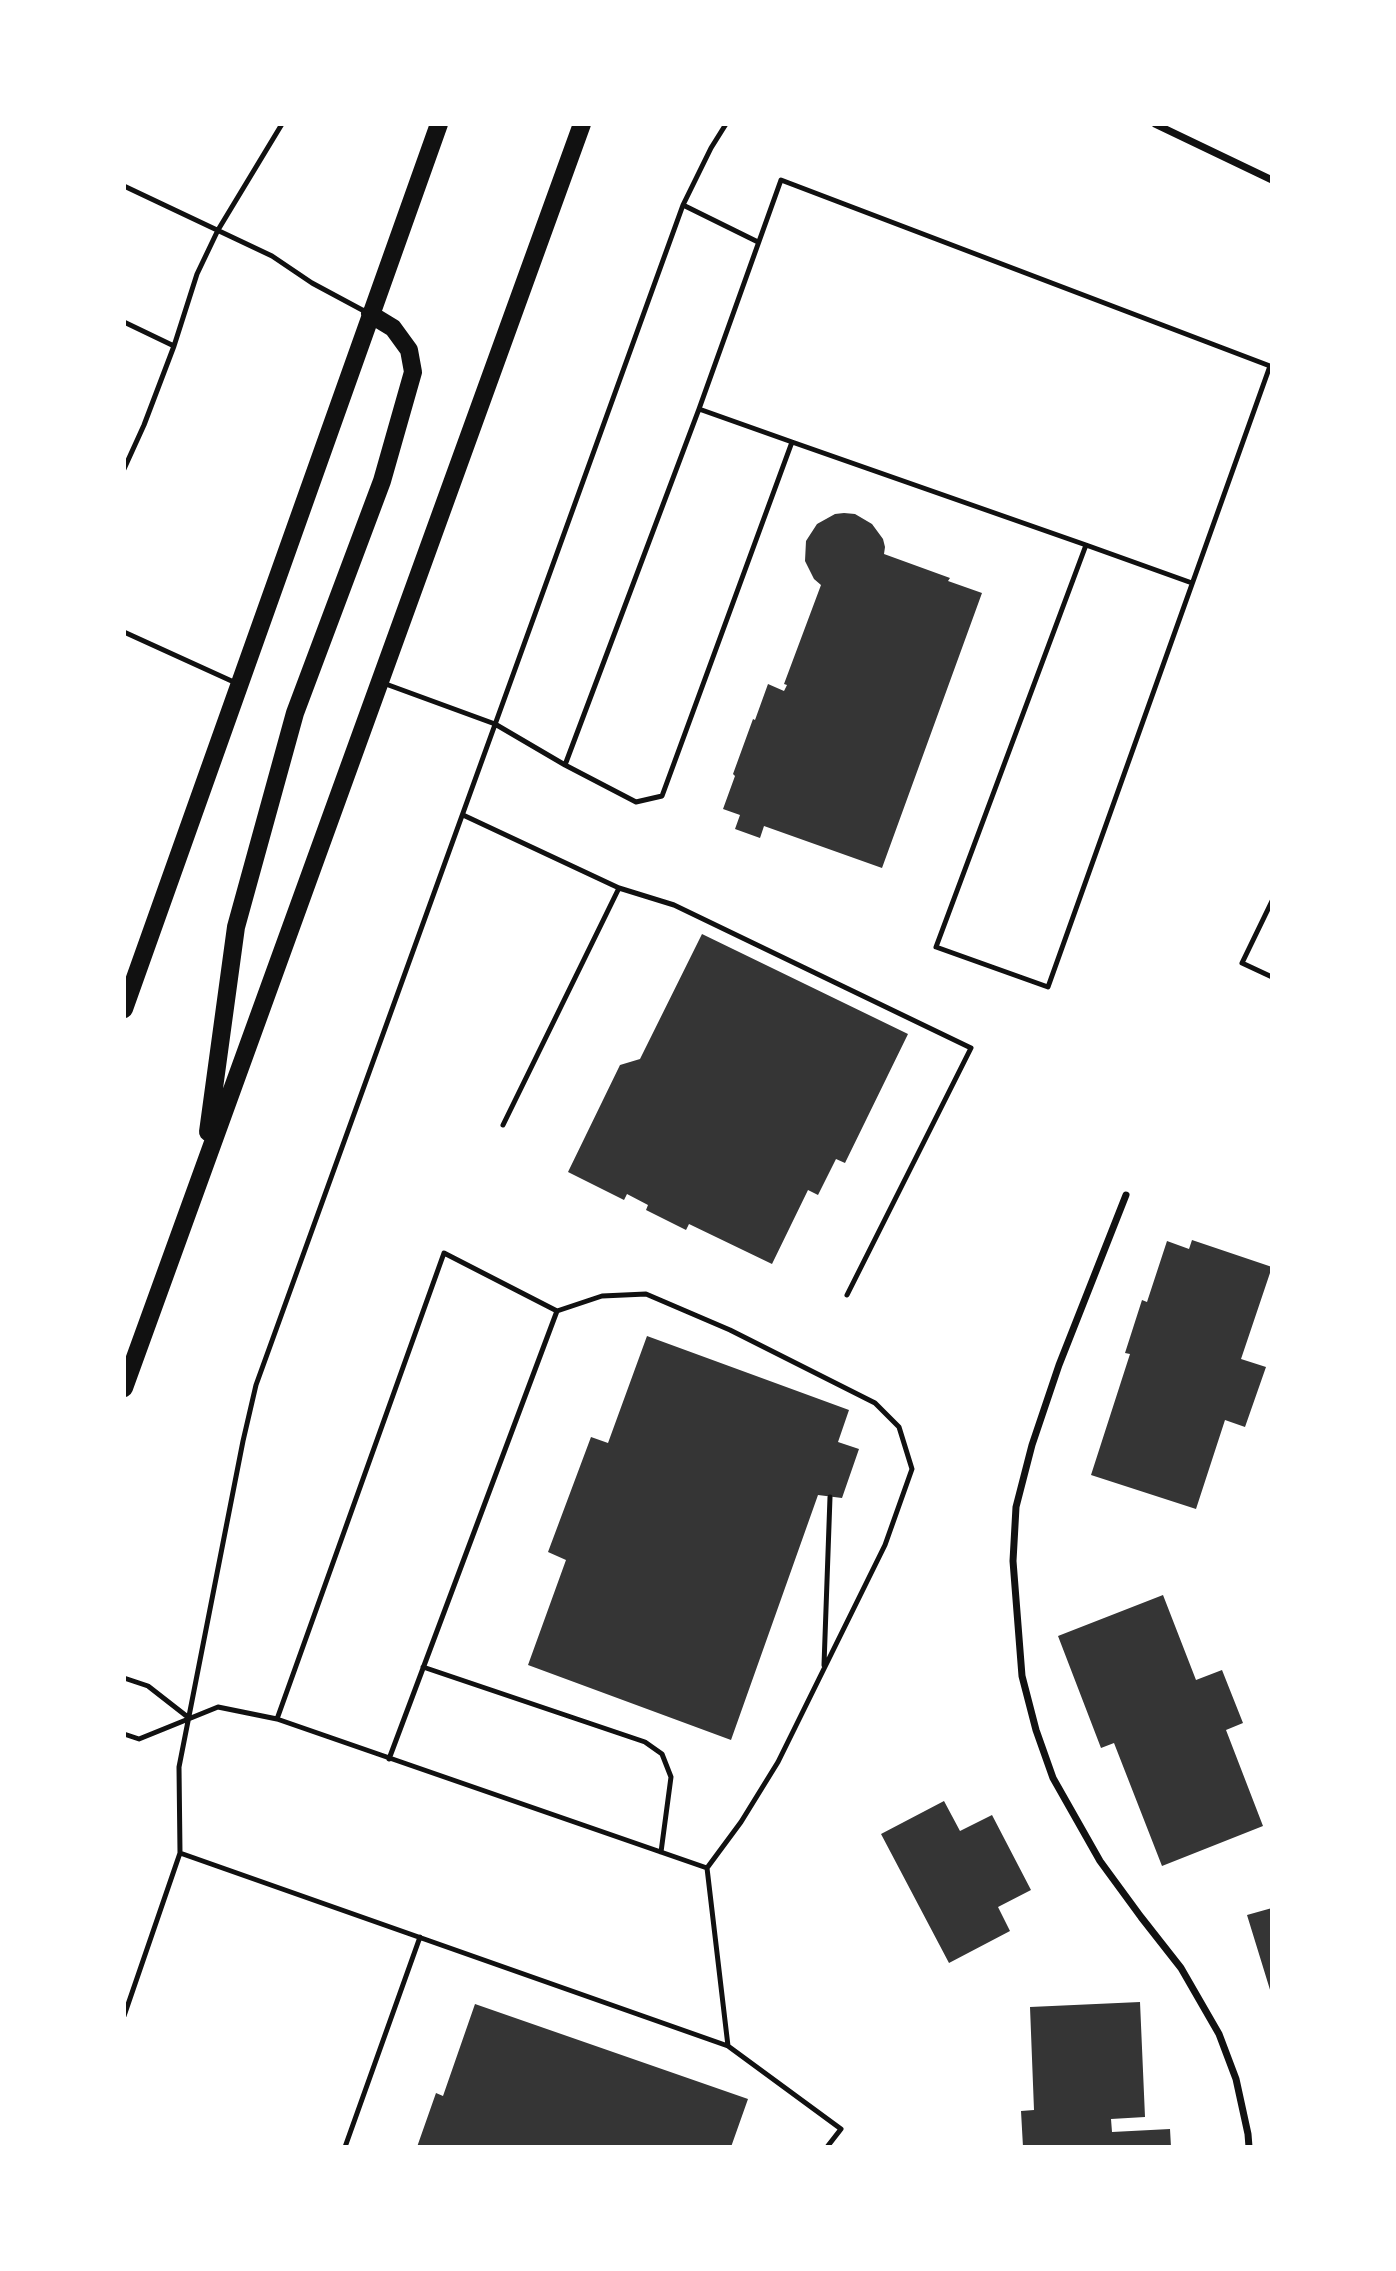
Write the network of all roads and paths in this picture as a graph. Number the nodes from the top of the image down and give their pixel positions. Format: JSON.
{"nodes":[{"id":1,"x":282,"y":124,"type":"edge"},
{"id":2,"x":439,"y":124,"type":"edge"},
{"id":3,"x":582,"y":124,"type":"edge"},
{"id":4,"x":726,"y":124,"type":"edge"},
{"id":5,"x":1155,"y":124,"type":"edge"},
{"id":6,"x":1272,"y":180,"type":"edge"},
{"id":7,"x":124,"y":186,"type":"edge"},
{"id":8,"x":683,"y":205,"type":"junction"},
{"id":9,"x":218,"y":230,"type":"junction"},
{"id":10,"x":758,"y":242,"type":"junction"},
{"id":11,"x":370,"y":314,"type":"junction"},
{"id":12,"x":124,"y":322,"type":"edge"},
{"id":13,"x":174,"y":346,"type":"junction"},
{"id":14,"x":699,"y":409,"type":"junction"},
{"id":15,"x":792,"y":442,"type":"junction"},
{"id":16,"x":124,"y":469,"type":"edge"},
{"id":17,"x":1086,"y":545,"type":"junction"},
{"id":18,"x":1192,"y":583,"type":"junction"},
{"id":19,"x":124,"y":632,"type":"edge"},
{"id":20,"x":380,"y":682,"type":"junction"},
{"id":21,"x":238,"y":684,"type":"junction"},
{"id":22,"x":495,"y":724,"type":"junction"},
{"id":23,"x":565,"y":765,"type":"junction"},
{"id":24,"x":463,"y":815,"type":"junction"},
{"id":25,"x":619,"y":888,"type":"junction"},
{"id":26,"x":1272,"y":901,"type":"edge"},
{"id":27,"x":1272,"y":977,"type":"edge"},
{"id":28,"x":124,"y":1009,"type":"edge"},
{"id":29,"x":503,"y":1125,"type":"dead end"},
{"id":30,"x":203,"y":1167,"type":"junction"},
{"id":31,"x":1126,"y":1195,"type":"dead end"},
{"id":32,"x":847,"y":1295,"type":"dead end"},
{"id":33,"x":556,"y":1311,"type":"junction"},
{"id":34,"x":124,"y":1388,"type":"edge"},
{"id":35,"x":830,"y":1497,"type":"dead end"},
{"id":36,"x":423,"y":1667,"type":"junction"},
{"id":37,"x":824,"y":1670,"type":"junction"},
{"id":38,"x":124,"y":1678,"type":"edge"},
{"id":39,"x":190,"y":1718,"type":"junction"},
{"id":40,"x":277,"y":1719,"type":"junction"},
{"id":41,"x":124,"y":1734,"type":"edge"},
{"id":42,"x":388,"y":1759,"type":"junction"},
{"id":43,"x":661,"y":1852,"type":"junction"},
{"id":44,"x":180,"y":1853,"type":"junction"},
{"id":45,"x":707,"y":1868,"type":"junction"},
{"id":46,"x":420,"y":1937,"type":"junction"},
{"id":47,"x":124,"y":2016,"type":"edge"},
{"id":48,"x":728,"y":2046,"type":"junction"},
{"id":49,"x":345,"y":2147,"type":"edge"},
{"id":50,"x":827,"y":2147,"type":"edge"},
{"id":51,"x":1249,"y":2147,"type":"edge"}],
"edges":[{"from":1,"to":9,"type":"lane"},
{"from":2,"to":11,"type":"main road"},
{"from":3,"to":20,"type":"main road"},
{"from":4,"to":8,"type":"lane"},
{"from":5,"to":6,"type":"street"},
{"from":7,"to":9,"type":"lane"},
{"from":8,"to":10,"type":"lane"},
{"from":8,"to":22,"type":"lane"},
{"from":9,"to":11,"type":"lane"},
{"from":9,"to":13,"type":"lane"},
{"from":10,"to":14,"type":"lane"},
{"from":10,"to":18,"type":"lane"},
{"from":11,"to":21,"type":"main road"},
{"from":11,"to":30,"type":"main road"},
{"from":12,"to":13,"type":"lane"},
{"from":13,"to":16,"type":"lane"},
{"from":14,"to":15,"type":"lane"},
{"from":14,"to":23,"type":"lane"},
{"from":15,"to":17,"type":"lane"},
{"from":15,"to":23,"type":"lane"},
{"from":17,"to":18,"type":"lane"},
{"from":17,"to":18,"type":"lane"},
{"from":19,"to":21,"type":"lane"},
{"from":20,"to":22,"type":"lane"},
{"from":20,"to":30,"type":"main road"},
{"from":21,"to":28,"type":"main road"},
{"from":22,"to":23,"type":"lane"},
{"from":22,"to":24,"type":"lane"},
{"from":24,"to":25,"type":"lane"},
{"from":24,"to":39,"type":"lane"},
{"from":25,"to":29,"type":"lane"},
{"from":25,"to":32,"type":"lane"},
{"from":26,"to":27,"type":"lane"},
{"from":30,"to":34,"type":"main road"},
{"from":31,"to":51,"type":"street"},
{"from":33,"to":36,"type":"lane"},
{"from":33,"to":37,"type":"lane"},
{"from":33,"to":40,"type":"lane"},
{"from":35,"to":37,"type":"lane"},
{"from":36,"to":42,"type":"lane"},
{"from":36,"to":43,"type":"lane"},
{"from":37,"to":45,"type":"lane"},
{"from":38,"to":39,"type":"lane"},
{"from":39,"to":40,"type":"lane"},
{"from":39,"to":41,"type":"lane"},
{"from":39,"to":44,"type":"lane"},
{"from":40,"to":42,"type":"lane"},
{"from":42,"to":43,"type":"lane"},
{"from":43,"to":45,"type":"lane"},
{"from":44,"to":46,"type":"lane"},
{"from":44,"to":47,"type":"lane"},
{"from":45,"to":48,"type":"lane"},
{"from":46,"to":48,"type":"lane"},
{"from":46,"to":49,"type":"lane"},
{"from":48,"to":50,"type":"lane"}]}
